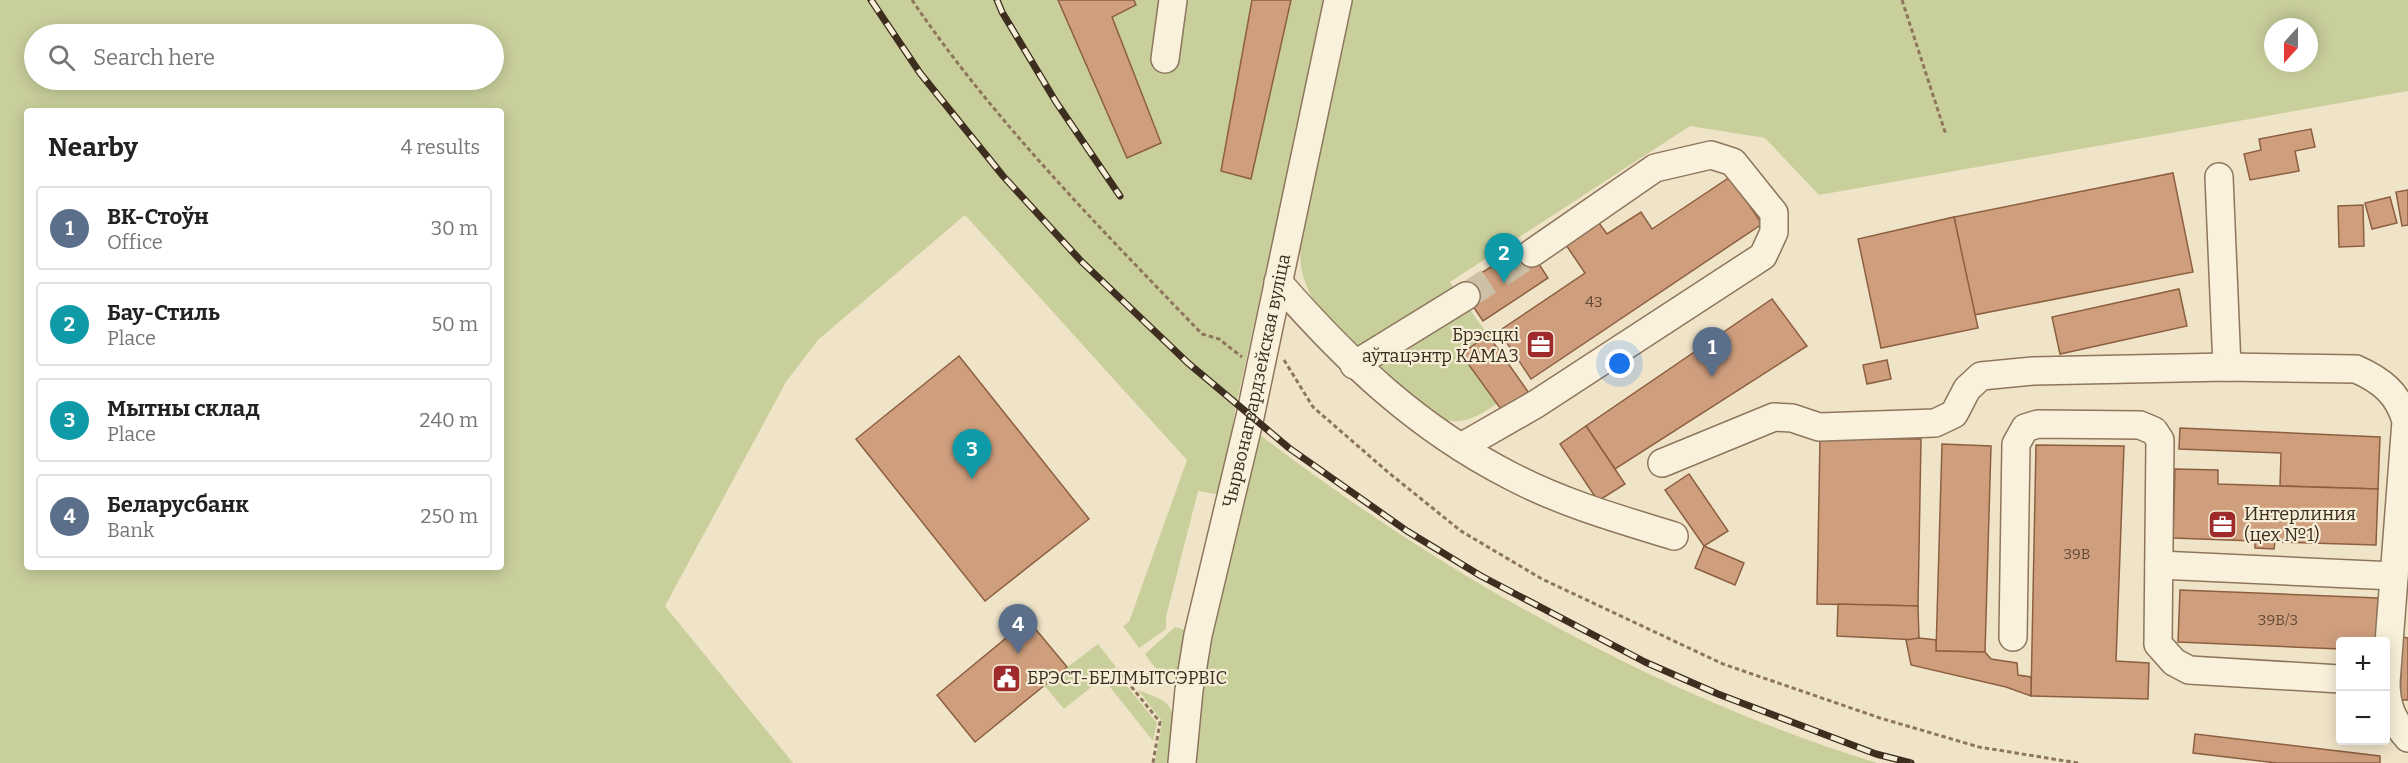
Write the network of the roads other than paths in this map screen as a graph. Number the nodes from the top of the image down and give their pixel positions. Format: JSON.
{"nodes":[{"id":1,"x":1173,"y":0,"type":"edge"},
{"id":2,"x":1338,"y":0,"type":"edge"},
{"id":3,"x":1165,"y":59,"type":"dead end"},
{"id":4,"x":2220,"y":177,"type":"dead end"},
{"id":5,"x":1532,"y":253,"type":"tunnel mouth"},
{"id":6,"x":1278,"y":282,"type":"junction"},
{"id":7,"x":1466,"y":296,"type":"tunnel mouth"},
{"id":8,"x":1354,"y":365,"type":"junction"},
{"id":9,"x":2228,"y":367,"type":"junction"},
{"id":10,"x":1461,"y":447,"type":"junction"},
{"id":11,"x":1662,"y":463,"type":"dead end"},
{"id":12,"x":1674,"y":536,"type":"dead end"},
{"id":13,"x":2159,"y":565,"type":"junction"},
{"id":14,"x":2394,"y":576,"type":"junction"},
{"id":15,"x":2013,"y":637,"type":"dead end"},
{"id":16,"x":2389,"y":637,"type":"edge"},
{"id":17,"x":2336,"y":679,"type":"edge"},
{"id":18,"x":2386,"y":691,"type":"edge"},
{"id":19,"x":2408,"y":738,"type":"edge"},
{"id":20,"x":1182,"y":763,"type":"edge"}],
"edges":[{"from":1,"to":3,"type":"street"},
{"from":2,"to":6,"type":"street","name":"Чырвонагвардзейская вуліца"},
{"from":4,"to":9,"type":"street"},
{"from":5,"to":10,"type":"street"},
{"from":6,"to":8,"type":"street"},
{"from":6,"to":20,"type":"street","name":"Чырвонагвардзейская вуліца"},
{"from":7,"to":8,"type":"street"},
{"from":8,"to":10,"type":"street"},
{"from":9,"to":11,"type":"street"},
{"from":9,"to":14,"type":"street"},
{"from":10,"to":12,"type":"street"},
{"from":13,"to":14,"type":"street"},
{"from":13,"to":15,"type":"street"},
{"from":13,"to":17,"type":"street"},
{"from":14,"to":16,"type":"street"},
{"from":18,"to":19,"type":"street"}]}
